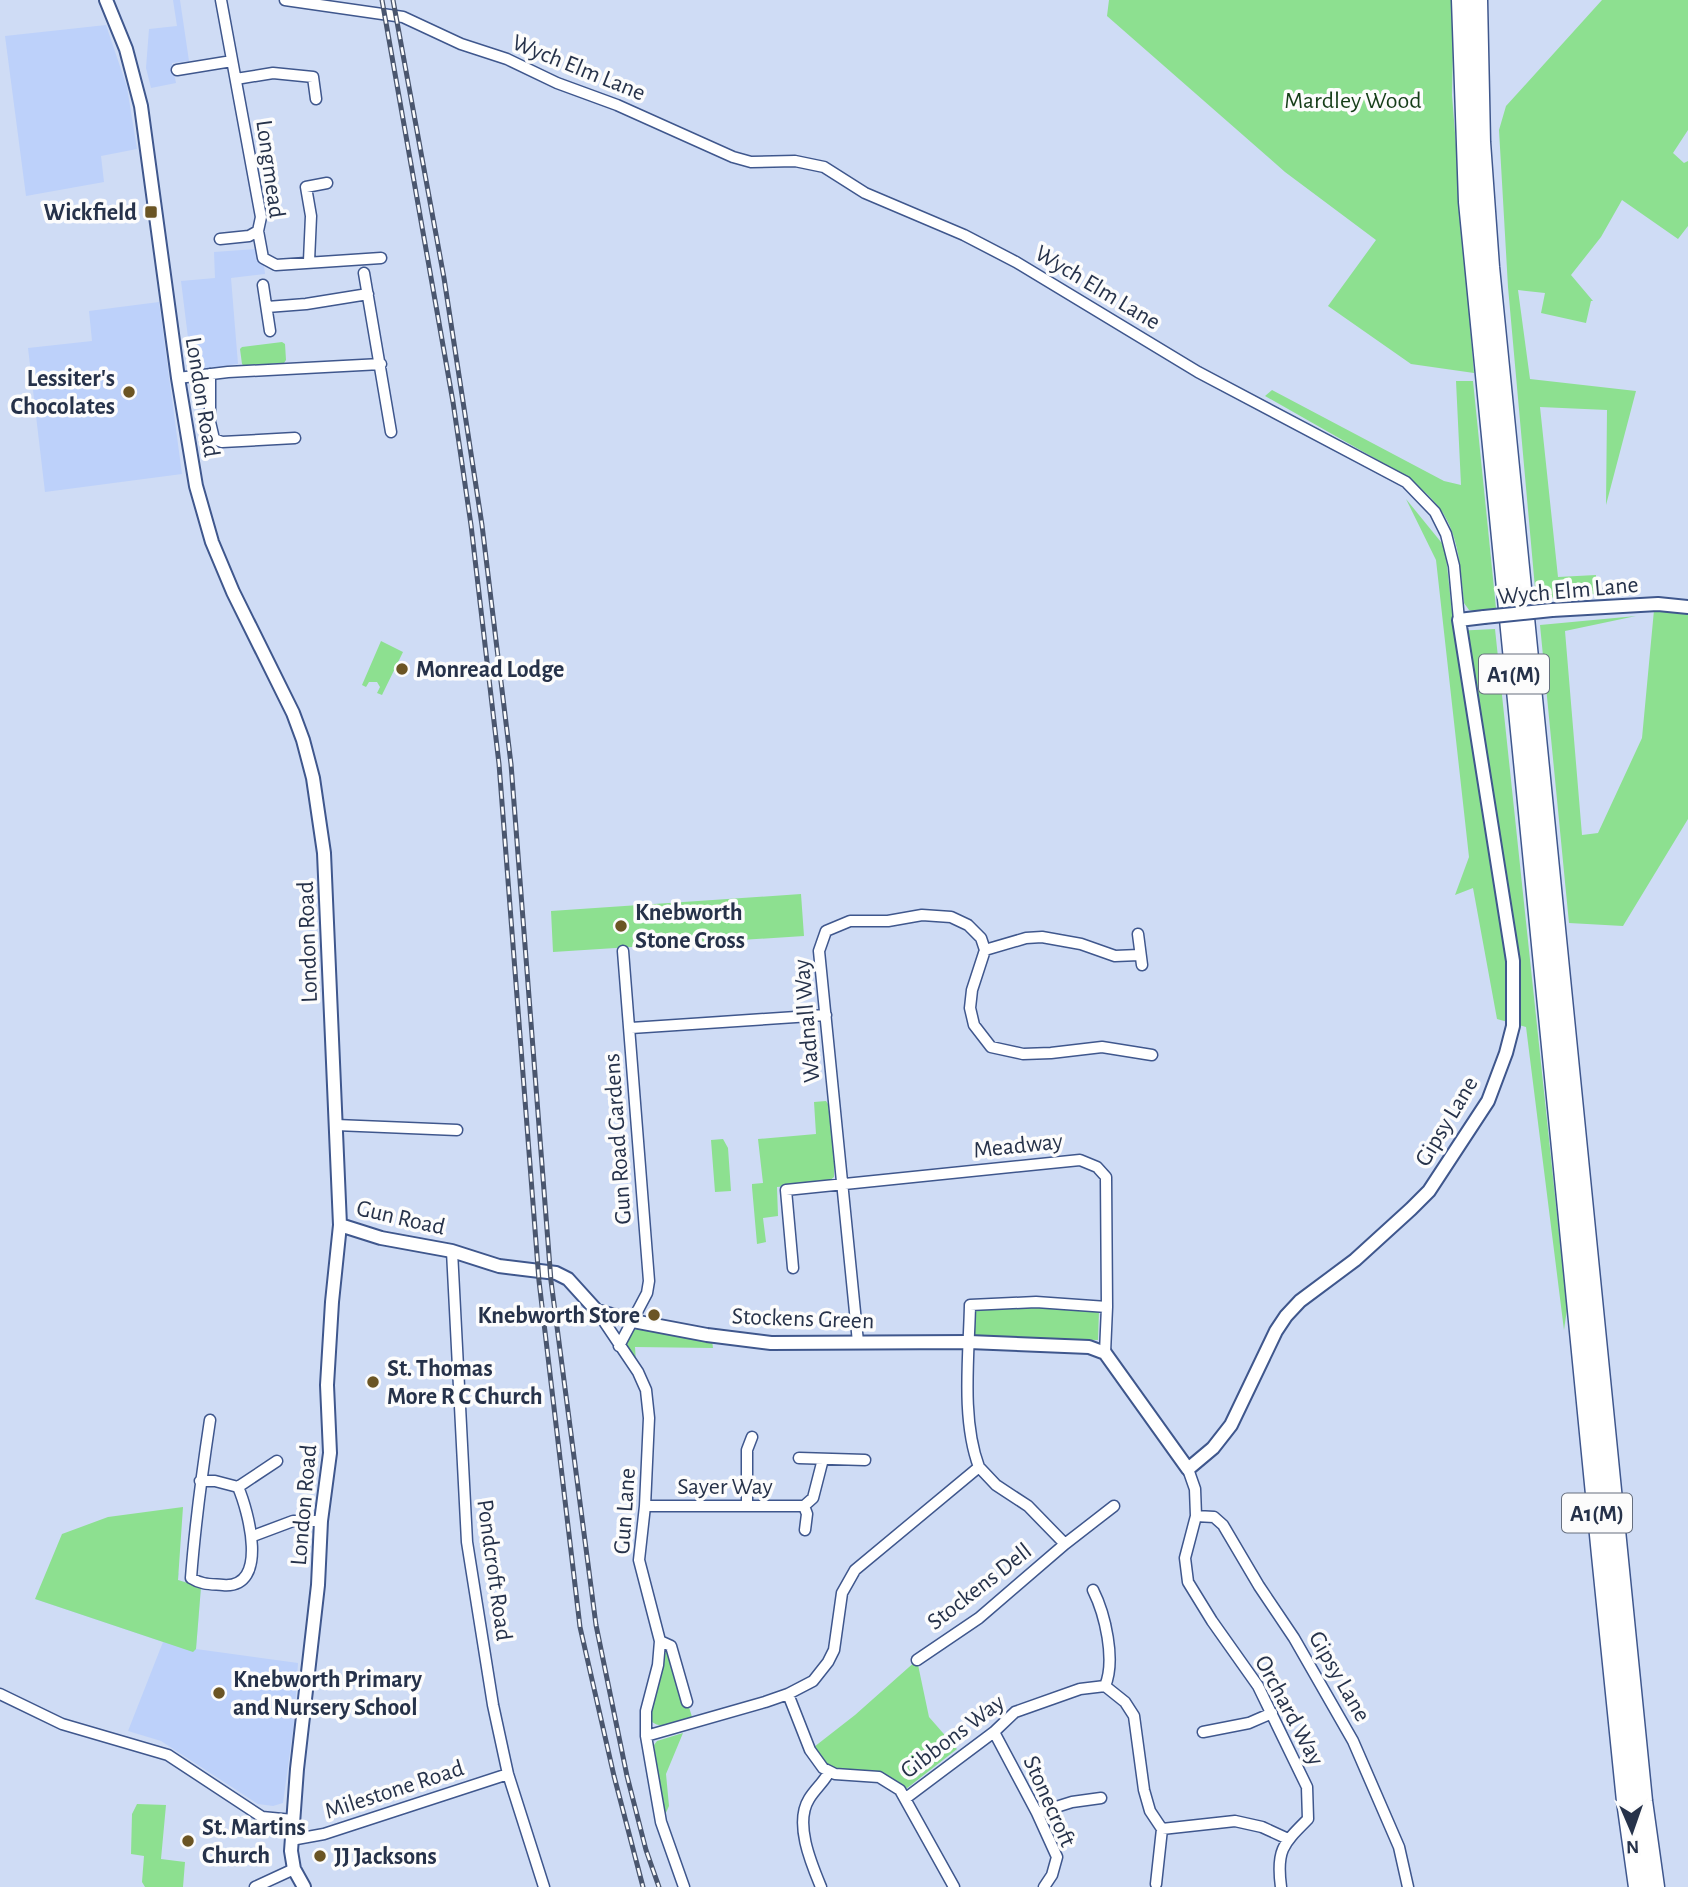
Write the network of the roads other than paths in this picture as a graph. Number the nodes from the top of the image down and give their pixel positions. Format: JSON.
{"nodes":[{"id":1,"x":106,"y":0,"type":"edge"},
{"id":2,"x":221,"y":0,"type":"edge"},
{"id":3,"x":285,"y":0,"type":"edge"},
{"id":4,"x":1461,"y":0,"type":"edge"},
{"id":5,"x":1478,"y":0,"type":"edge"},
{"id":6,"x":232,"y":61,"type":"junction"},
{"id":7,"x":177,"y":70,"type":"dead end"},
{"id":8,"x":236,"y":79,"type":"junction"},
{"id":9,"x":316,"y":99,"type":"dead end"},
{"id":10,"x":327,"y":183,"type":"dead end"},
{"id":11,"x":258,"y":231,"type":"junction"},
{"id":12,"x":220,"y":239,"type":"dead end"},
{"id":13,"x":381,"y":258,"type":"dead end"},
{"id":14,"x":309,"y":261,"type":"junction"},
{"id":15,"x":364,"y":273,"type":"dead end"},
{"id":16,"x":264,"y":285,"type":"dead end"},
{"id":17,"x":368,"y":294,"type":"junction"},
{"id":18,"x":267,"y":307,"type":"junction"},
{"id":19,"x":270,"y":331,"type":"dead end"},
{"id":20,"x":381,"y":364,"type":"junction"},
{"id":21,"x":210,"y":373,"type":"junction"},
{"id":22,"x":178,"y":378,"type":"junction"},
{"id":23,"x":391,"y":432,"type":"dead end"},
{"id":24,"x":295,"y":438,"type":"dead end"},
{"id":25,"x":1688,"y":607,"type":"edge"},
{"id":26,"x":1459,"y":620,"type":"junction"},
{"id":27,"x":1138,"y":934,"type":"dead end"},
{"id":28,"x":985,"y":950,"type":"junction"},
{"id":29,"x":624,"y":951,"type":"dead end"},
{"id":30,"x":826,"y":1015,"type":"junction"},
{"id":31,"x":631,"y":1028,"type":"junction"},
{"id":32,"x":1152,"y":1055,"type":"dead end"},
{"id":33,"x":336,"y":1125,"type":"junction"},
{"id":34,"x":457,"y":1130,"type":"dead end"},
{"id":35,"x":842,"y":1186,"type":"junction"},
{"id":36,"x":340,"y":1225,"type":"junction"},
{"id":37,"x":452,"y":1251,"type":"junction"},
{"id":38,"x":793,"y":1268,"type":"dead end"},
{"id":39,"x":1107,"y":1307,"type":"junction"},
{"id":40,"x":597,"y":1311,"type":"junction"},
{"id":41,"x":633,"y":1321,"type":"junction"},
{"id":42,"x":858,"y":1342,"type":"junction"},
{"id":43,"x":969,"y":1342,"type":"junction"},
{"id":44,"x":619,"y":1346,"type":"junction"},
{"id":45,"x":1105,"y":1353,"type":"junction"},
{"id":46,"x":210,"y":1420,"type":"dead end"},
{"id":47,"x":752,"y":1437,"type":"dead end"},
{"id":48,"x":799,"y":1458,"type":"dead end"},
{"id":49,"x":823,"y":1459,"type":"junction"},
{"id":50,"x":865,"y":1460,"type":"dead end"},
{"id":51,"x":277,"y":1461,"type":"dead end"},
{"id":52,"x":979,"y":1468,"type":"junction"},
{"id":53,"x":1188,"y":1469,"type":"junction"},
{"id":54,"x":200,"y":1481,"type":"junction"},
{"id":55,"x":238,"y":1487,"type":"junction"},
{"id":56,"x":645,"y":1506,"type":"junction"},
{"id":57,"x":747,"y":1506,"type":"junction"},
{"id":58,"x":804,"y":1506,"type":"junction"},
{"id":59,"x":1114,"y":1506,"type":"dead end"},
{"id":60,"x":1196,"y":1516,"type":"junction"},
{"id":61,"x":321,"y":1521,"type":"junction"},
{"id":62,"x":805,"y":1530,"type":"dead end"},
{"id":63,"x":253,"y":1536,"type":"junction"},
{"id":64,"x":1065,"y":1544,"type":"junction"},
{"id":65,"x":1093,"y":1590,"type":"dead end"},
{"id":66,"x":660,"y":1641,"type":"junction"},
{"id":67,"x":917,"y":1660,"type":"dead end"},
{"id":68,"x":1105,"y":1686,"type":"junction"},
{"id":69,"x":0,"y":1694,"type":"edge"},
{"id":70,"x":788,"y":1694,"type":"junction"},
{"id":71,"x":687,"y":1702,"type":"dead end"},
{"id":72,"x":1272,"y":1713,"type":"junction"},
{"id":73,"x":994,"y":1732,"type":"junction"},
{"id":74,"x":1203,"y":1732,"type":"dead end"},
{"id":75,"x":646,"y":1736,"type":"junction"},
{"id":76,"x":829,"y":1772,"type":"junction"},
{"id":77,"x":508,"y":1774,"type":"junction"},
{"id":78,"x":906,"y":1798,"type":"junction"},
{"id":79,"x":1101,"y":1798,"type":"dead end"},
{"id":80,"x":1037,"y":1813,"type":"junction"},
{"id":81,"x":293,"y":1820,"type":"junction"},
{"id":82,"x":1162,"y":1829,"type":"junction"},
{"id":83,"x":1288,"y":1839,"type":"junction"},
{"id":84,"x":291,"y":1840,"type":"junction"},
{"id":85,"x":294,"y":1869,"type":"junction"},
{"id":86,"x":1156,"y":1884,"type":"dead end"},
{"id":87,"x":254,"y":1887,"type":"edge"},
{"id":88,"x":304,"y":1887,"type":"edge"},
{"id":89,"x":544,"y":1887,"type":"edge"},
{"id":90,"x":684,"y":1887,"type":"edge"},
{"id":91,"x":821,"y":1887,"type":"edge"},
{"id":92,"x":954,"y":1887,"type":"edge"},
{"id":93,"x":1044,"y":1887,"type":"edge"},
{"id":94,"x":1282,"y":1887,"type":"edge"},
{"id":95,"x":1408,"y":1887,"type":"edge"},
{"id":96,"x":1638,"y":1887,"type":"edge"},
{"id":97,"x":1655,"y":1887,"type":"edge"}],
"edges":[{"from":1,"to":22,"type":"street","name":"London Road"},
{"from":2,"to":6,"type":"street","name":"Longmead"},
{"from":3,"to":26,"type":"street","name":"Wych Elm Lane"},
{"from":4,"to":96,"type":"highway","number":"A1(M)"},
{"from":5,"to":97,"type":"highway","number":"A1(M)"},
{"from":6,"to":7,"type":"street"},
{"from":6,"to":8,"type":"street","name":"Longmead"},
{"from":8,"to":9,"type":"street"},
{"from":8,"to":11,"type":"street","name":"Longmead"},
{"from":10,"to":14,"type":"street"},
{"from":11,"to":12,"type":"street"},
{"from":11,"to":14,"type":"street","name":"Longmead"},
{"from":13,"to":14,"type":"street"},
{"from":15,"to":17,"type":"street"},
{"from":16,"to":18,"type":"street"},
{"from":17,"to":18,"type":"street"},
{"from":17,"to":20,"type":"street"},
{"from":18,"to":19,"type":"street"},
{"from":20,"to":21,"type":"street"},
{"from":20,"to":23,"type":"street"},
{"from":21,"to":22,"type":"street"},
{"from":21,"to":24,"type":"street"},
{"from":22,"to":33,"type":"street","name":"London Road"},
{"from":25,"to":26,"type":"street","name":"Wych Elm Lane","bridge":true},
{"from":26,"to":53,"type":"street","name":"Gipsy Lane"},
{"from":27,"to":28,"type":"street"},
{"from":28,"to":30,"type":"street","name":"Wadnall Way"},
{"from":28,"to":32,"type":"street"},
{"from":29,"to":31,"type":"street","name":"Gun Road Gardens"},
{"from":30,"to":31,"type":"street"},
{"from":30,"to":35,"type":"street","name":"Wadnall Way"},
{"from":31,"to":41,"type":"street","name":"Gun Road Gardens"},
{"from":33,"to":34,"type":"street"},
{"from":33,"to":36,"type":"street","name":"London Road"},
{"from":35,"to":38,"type":"street","name":"Meadway"},
{"from":35,"to":39,"type":"street","name":"Meadway"},
{"from":35,"to":42,"type":"street","name":"Wadnall Way"},
{"from":36,"to":37,"type":"street","name":"Gun Road"},
{"from":36,"to":61,"type":"street","name":"London Road"},
{"from":37,"to":40,"type":"street","name":"Gun Road"},
{"from":37,"to":77,"type":"street","name":"Pondcroft Road"},
{"from":39,"to":43,"type":"street"},
{"from":39,"to":45,"type":"street","name":"Meadway"},
{"from":40,"to":41,"type":"street","name":"Stockens Green"},
{"from":40,"to":44,"type":"street","name":"Gun Lane"},
{"from":41,"to":42,"type":"street","name":"Stockens Green"},
{"from":41,"to":44,"type":"street","name":"Gun Road Gardens"},
{"from":42,"to":43,"type":"street","name":"Stockens Green"},
{"from":43,"to":45,"type":"street","name":"Stockens Green"},
{"from":43,"to":52,"type":"street"},
{"from":44,"to":56,"type":"street","name":"Gun Lane"},
{"from":45,"to":53,"type":"street"},
{"from":46,"to":54,"type":"street"},
{"from":47,"to":57,"type":"street"},
{"from":48,"to":49,"type":"street","name":"Sayer Way"},
{"from":49,"to":50,"type":"street","name":"Sayer Way"},
{"from":49,"to":58,"type":"street","name":"Sayer Way"},
{"from":51,"to":55,"type":"street"},
{"from":52,"to":64,"type":"street","name":"Stockens Dell"},
{"from":52,"to":70,"type":"street"},
{"from":53,"to":60,"type":"street"},
{"from":54,"to":55,"type":"street"},
{"from":54,"to":63,"type":"street"},
{"from":55,"to":63,"type":"street"},
{"from":56,"to":57,"type":"street","name":"Sayer Way"},
{"from":56,"to":66,"type":"street","name":"Gun Lane"},
{"from":57,"to":58,"type":"street","name":"Sayer Way"},
{"from":58,"to":62,"type":"street","name":"Sayer Way"},
{"from":59,"to":64,"type":"street","name":"Stockens Dell"},
{"from":60,"to":72,"type":"street","name":"Orchard Way"},
{"from":60,"to":95,"type":"street","name":"Gipsy Lane"},
{"from":61,"to":63,"type":"street"},
{"from":61,"to":81,"type":"street","name":"London Road"},
{"from":64,"to":67,"type":"street","name":"Stockens Dell"},
{"from":65,"to":68,"type":"street"},
{"from":66,"to":71,"type":"street"},
{"from":66,"to":75,"type":"street","name":"Gun Lane"},
{"from":68,"to":73,"type":"street","name":"Gibbons Way"},
{"from":68,"to":82,"type":"street"},
{"from":69,"to":81,"type":"street"},
{"from":70,"to":75,"type":"street"},
{"from":70,"to":76,"type":"street"},
{"from":72,"to":74,"type":"street"},
{"from":72,"to":83,"type":"street","name":"Orchard Way"},
{"from":73,"to":78,"type":"street","name":"Gibbons Way"},
{"from":73,"to":80,"type":"street","name":"Stonecroft"},
{"from":75,"to":90,"type":"street","name":"Gun Lane"},
{"from":76,"to":78,"type":"street"},
{"from":76,"to":91,"type":"street"},
{"from":77,"to":84,"type":"street","name":"Milestone Road"},
{"from":77,"to":89,"type":"street","name":"Pondcroft Road"},
{"from":78,"to":92,"type":"street"},
{"from":79,"to":80,"type":"street"},
{"from":80,"to":93,"type":"street","name":"Stonecroft"},
{"from":81,"to":84,"type":"street","name":"London Road"},
{"from":82,"to":83,"type":"street"},
{"from":82,"to":86,"type":"street"},
{"from":83,"to":94,"type":"street","name":"Orchard Way"},
{"from":84,"to":85,"type":"street","name":"London Road"},
{"from":85,"to":87,"type":"street"},
{"from":85,"to":88,"type":"street","name":"London Road"}]}
